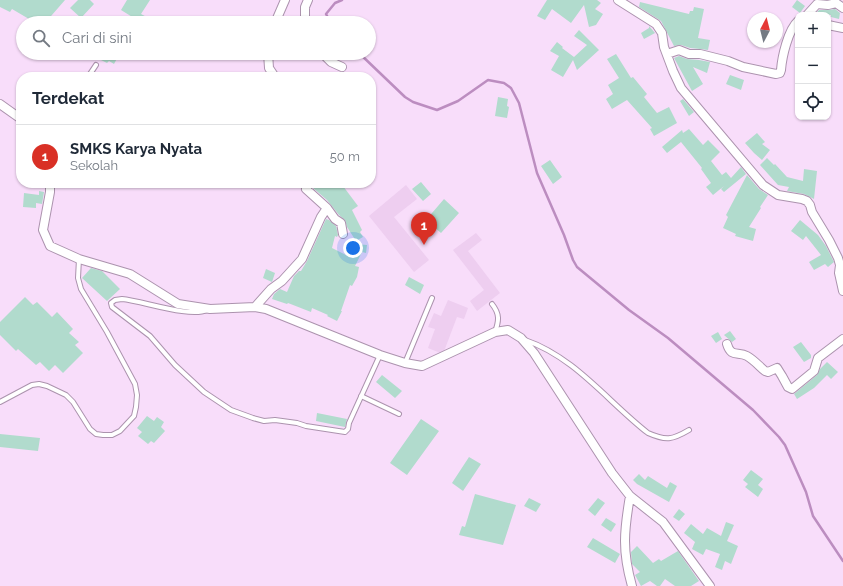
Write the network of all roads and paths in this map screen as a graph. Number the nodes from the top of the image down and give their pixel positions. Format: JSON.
{"nodes":[{"id":1,"x":285,"y":0,"type":"edge"},
{"id":2,"x":308,"y":0,"type":"edge"},
{"id":3,"x":618,"y":0,"type":"edge"},
{"id":4,"x":843,"y":8,"type":"edge"},
{"id":5,"x":810,"y":12,"type":"edge"},
{"id":6,"x":278,"y":16,"type":"edge"},
{"id":7,"x":304,"y":16,"type":"edge"},
{"id":8,"x":795,"y":24,"type":"edge"},
{"id":9,"x":831,"y":26,"type":"edge"},
{"id":10,"x":843,"y":28,"type":"edge"},
{"id":11,"x":667,"y":54,"type":"junction"},
{"id":12,"x":268,"y":60,"type":"edge"},
{"id":13,"x":329,"y":60,"type":"edge"},
{"id":14,"x":96,"y":65,"type":"dead end"},
{"id":15,"x":342,"y":67,"type":"dead end"},
{"id":16,"x":91,"y":72,"type":"edge"},
{"id":17,"x":271,"y":72,"type":"edge"},
{"id":18,"x":0,"y":104,"type":"edge"},
{"id":19,"x":16,"y":114,"type":"edge"},
{"id":20,"x":50,"y":188,"type":"edge"},
{"id":21,"x":307,"y":188,"type":"edge"},
{"id":22,"x":327,"y":208,"type":"junction"},
{"id":23,"x":343,"y":234,"type":"dead end"},
{"id":24,"x":79,"y":259,"type":"junction"},
{"id":25,"x":843,"y":291,"type":"edge"},
{"id":26,"x":432,"y":298,"type":"dead end"},
{"id":27,"x":492,"y":304,"type":"dead end"},
{"id":28,"x":255,"y":307,"type":"junction"},
{"id":29,"x":210,"y":309,"type":"junction"},
{"id":30,"x":495,"y":332,"type":"junction"},
{"id":31,"x":520,"y":338,"type":"junction"},
{"id":32,"x":843,"y":339,"type":"edge"},
{"id":33,"x":727,"y":344,"type":"dead end"},
{"id":34,"x":380,"y":355,"type":"junction"},
{"id":35,"x":405,"y":363,"type":"junction"},
{"id":36,"x":361,"y":396,"type":"junction"},
{"id":37,"x":0,"y":402,"type":"edge"},
{"id":38,"x":399,"y":414,"type":"dead end"},
{"id":39,"x":689,"y":430,"type":"dead end"},
{"id":40,"x":630,"y":496,"type":"junction"},
{"id":41,"x":632,"y":586,"type":"edge"},
{"id":42,"x":710,"y":586,"type":"edge"}],
"edges":[{"from":1,"to":6,"type":"street"},
{"from":2,"to":7,"type":"street"},
{"from":3,"to":11,"type":"street"},
{"from":4,"to":5,"type":"street"},
{"from":8,"to":11,"type":"street"},
{"from":9,"to":10,"type":"street"},
{"from":11,"to":25,"type":"street"},
{"from":12,"to":17,"type":"street"},
{"from":13,"to":15,"type":"street"},
{"from":14,"to":16,"type":"lane"},
{"from":18,"to":19,"type":"street"},
{"from":20,"to":24,"type":"street"},
{"from":21,"to":22,"type":"street"},
{"from":22,"to":23,"type":"street"},
{"from":22,"to":28,"type":"street"},
{"from":24,"to":29,"type":"street"},
{"from":24,"to":37,"type":"lane"},
{"from":26,"to":35,"type":"lane"},
{"from":27,"to":30,"type":"lane"},
{"from":28,"to":29,"type":"street"},
{"from":28,"to":34,"type":"street"},
{"from":29,"to":36,"type":"lane"},
{"from":30,"to":31,"type":"street"},
{"from":30,"to":35,"type":"street"},
{"from":31,"to":39,"type":"lane"},
{"from":31,"to":40,"type":"street"},
{"from":32,"to":33,"type":"street"},
{"from":34,"to":35,"type":"street"},
{"from":34,"to":36,"type":"lane"},
{"from":36,"to":38,"type":"lane"},
{"from":40,"to":41,"type":"street"},
{"from":40,"to":42,"type":"street"}]}
